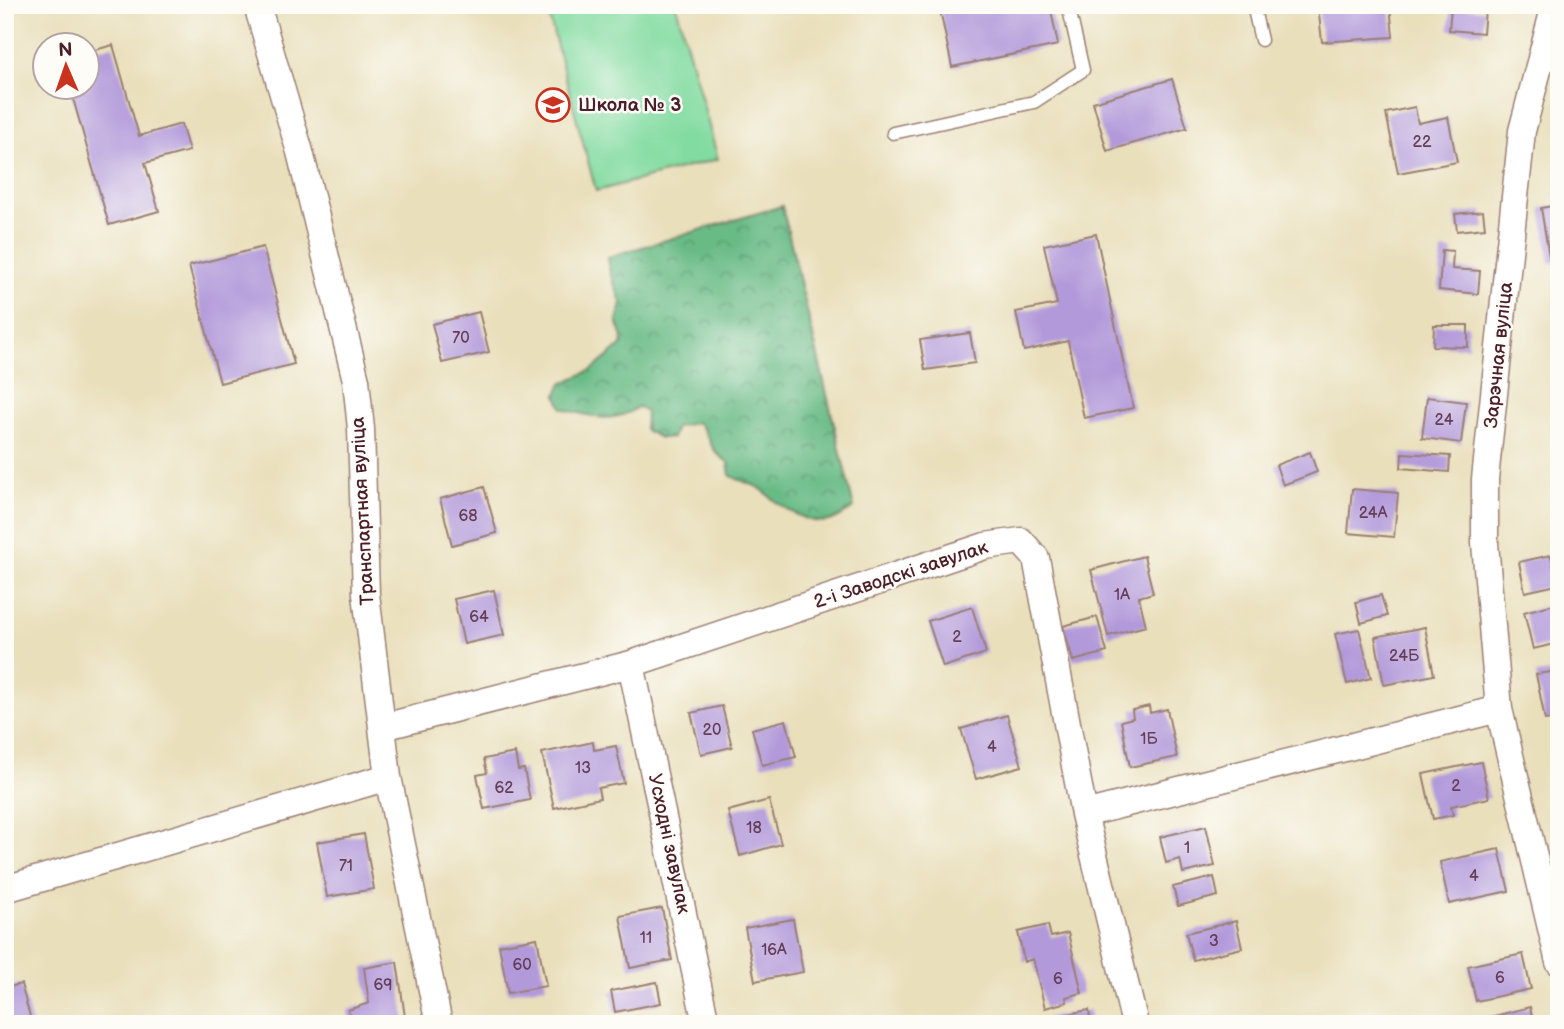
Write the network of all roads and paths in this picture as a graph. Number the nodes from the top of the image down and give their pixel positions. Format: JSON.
{"nodes":[{"id":1,"x":257,"y":5,"type":"edge"},
{"id":2,"x":1068,"y":5,"type":"edge"},
{"id":3,"x":1253,"y":5,"type":"edge"},
{"id":4,"x":1555,"y":5,"type":"edge"},
{"id":5,"x":1261,"y":40,"type":"dead end"},
{"id":6,"x":893,"y":133,"type":"dead end"},
{"id":7,"x":631,"y":664,"type":"junction"},
{"id":8,"x":1499,"y":709,"type":"junction"},
{"id":9,"x":383,"y":727,"type":"junction"},
{"id":10,"x":388,"y":778,"type":"junction"},
{"id":11,"x":1084,"y":814,"type":"junction"},
{"id":12,"x":5,"y":889,"type":"edge"},
{"id":13,"x":1559,"y":962,"type":"edge"},
{"id":14,"x":439,"y":1024,"type":"edge"},
{"id":15,"x":706,"y":1024,"type":"edge"},
{"id":16,"x":1135,"y":1024,"type":"edge"}],
"edges":[{"from":1,"to":9,"type":"street","name":"Транспартная вуліца"},
{"from":2,"to":6,"type":"lane"},
{"from":3,"to":5,"type":"lane"},
{"from":4,"to":8,"type":"street","name":"Зарэчная вуліца"},
{"from":7,"to":9,"type":"street","name":"2-і Заводскі завулак"},
{"from":7,"to":11,"type":"street","name":"2-і Заводскі завулак"},
{"from":7,"to":15,"type":"street","name":"Усходні завулак"},
{"from":8,"to":11,"type":"street"},
{"from":8,"to":13,"type":"street","name":"Зарэчная вуліца"},
{"from":9,"to":10,"type":"street","name":"Транспартная вуліца"},
{"from":10,"to":12,"type":"street"},
{"from":10,"to":14,"type":"street","name":"Транспартная вуліца"},
{"from":11,"to":16,"type":"street","name":"2-і Заводскі завулак"}]}
